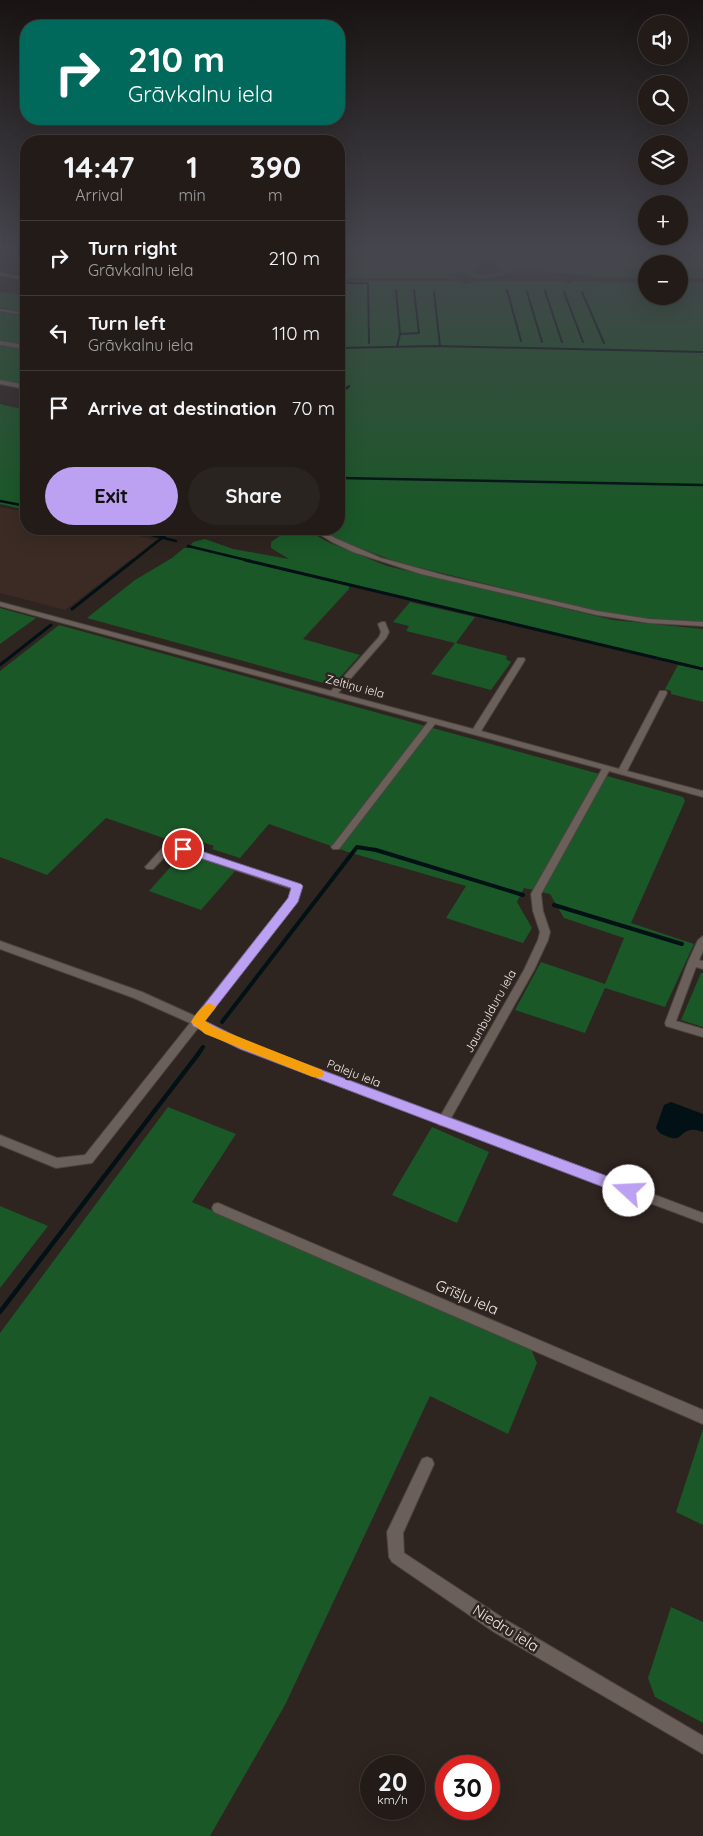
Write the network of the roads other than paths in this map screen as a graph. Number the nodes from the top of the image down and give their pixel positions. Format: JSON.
{"nodes":[{"id":1,"x":0,"y":343,"type":"edge"},
{"id":2,"x":20,"y":346,"type":"edge"},
{"id":3,"x":0,"y":382,"type":"edge"},
{"id":4,"x":20,"y":386,"type":"edge"},
{"id":5,"x":324,"y":535,"type":"edge"},
{"id":6,"x":0,"y":604,"type":"edge"},
{"id":7,"x":382,"y":624,"type":"dead end"},
{"id":8,"x":703,"y":624,"type":"edge"},
{"id":9,"x":521,"y":660,"type":"dead end"},
{"id":10,"x":334,"y":693,"type":"junction"},
{"id":11,"x":663,"y":693,"type":"dead end"},
{"id":12,"x":434,"y":720,"type":"junction"},
{"id":13,"x":476,"y":732,"type":"junction"},
{"id":14,"x":607,"y":768,"type":"junction"},
{"id":15,"x":622,"y":772,"type":"junction"},
{"id":16,"x":703,"y":794,"type":"edge"},
{"id":17,"x":336,"y":848,"type":"dead end"},
{"id":18,"x":150,"y":867,"type":"dead end"},
{"id":19,"x":703,"y":940,"type":"edge"},
{"id":20,"x":0,"y":945,"type":"edge"},
{"id":21,"x":698,"y":964,"type":"edge"},
{"id":22,"x":198,"y":1022,"type":"junction"},
{"id":23,"x":703,"y":1033,"type":"edge"},
{"id":24,"x":443,"y":1122,"type":"junction"},
{"id":25,"x":0,"y":1140,"type":"edge"},
{"id":26,"x":218,"y":1208,"type":"dead end"},
{"id":27,"x":703,"y":1218,"type":"edge"},
{"id":28,"x":703,"y":1418,"type":"edge"},
{"id":29,"x":427,"y":1464,"type":"dead end"},
{"id":30,"x":703,"y":1746,"type":"edge"}],
"edges":[{"from":1,"to":2,"type":"street"},
{"from":3,"to":4,"type":"street"},
{"from":5,"to":8,"type":"street"},
{"from":6,"to":10,"type":"street","name":"Zeltiņu iela"},
{"from":7,"to":10,"type":"street"},
{"from":9,"to":13,"type":"street"},
{"from":10,"to":12,"type":"street","name":"Zeltiņu iela"},
{"from":11,"to":15,"type":"street"},
{"from":12,"to":13,"type":"street","name":"Zeltiņu iela"},
{"from":12,"to":17,"type":"street"},
{"from":13,"to":14,"type":"street","name":"Zeltiņu iela"},
{"from":14,"to":15,"type":"street","name":"Zeltiņu iela"},
{"from":14,"to":24,"type":"street","name":"Jaunbulduru iela"},
{"from":15,"to":16,"type":"street","name":"Zeltiņu iela"},
{"from":18,"to":22,"type":"street"},
{"from":19,"to":21,"type":"street"},
{"from":20,"to":22,"type":"street","name":"Paleju iela"},
{"from":21,"to":23,"type":"street"},
{"from":22,"to":24,"type":"street","name":"Paleju iela"},
{"from":22,"to":25,"type":"street"},
{"from":24,"to":27,"type":"street","name":"Paleju iela"},
{"from":26,"to":28,"type":"street","name":"Grīšļu iela"},
{"from":29,"to":30,"type":"street","name":"Niedru iela"}]}
